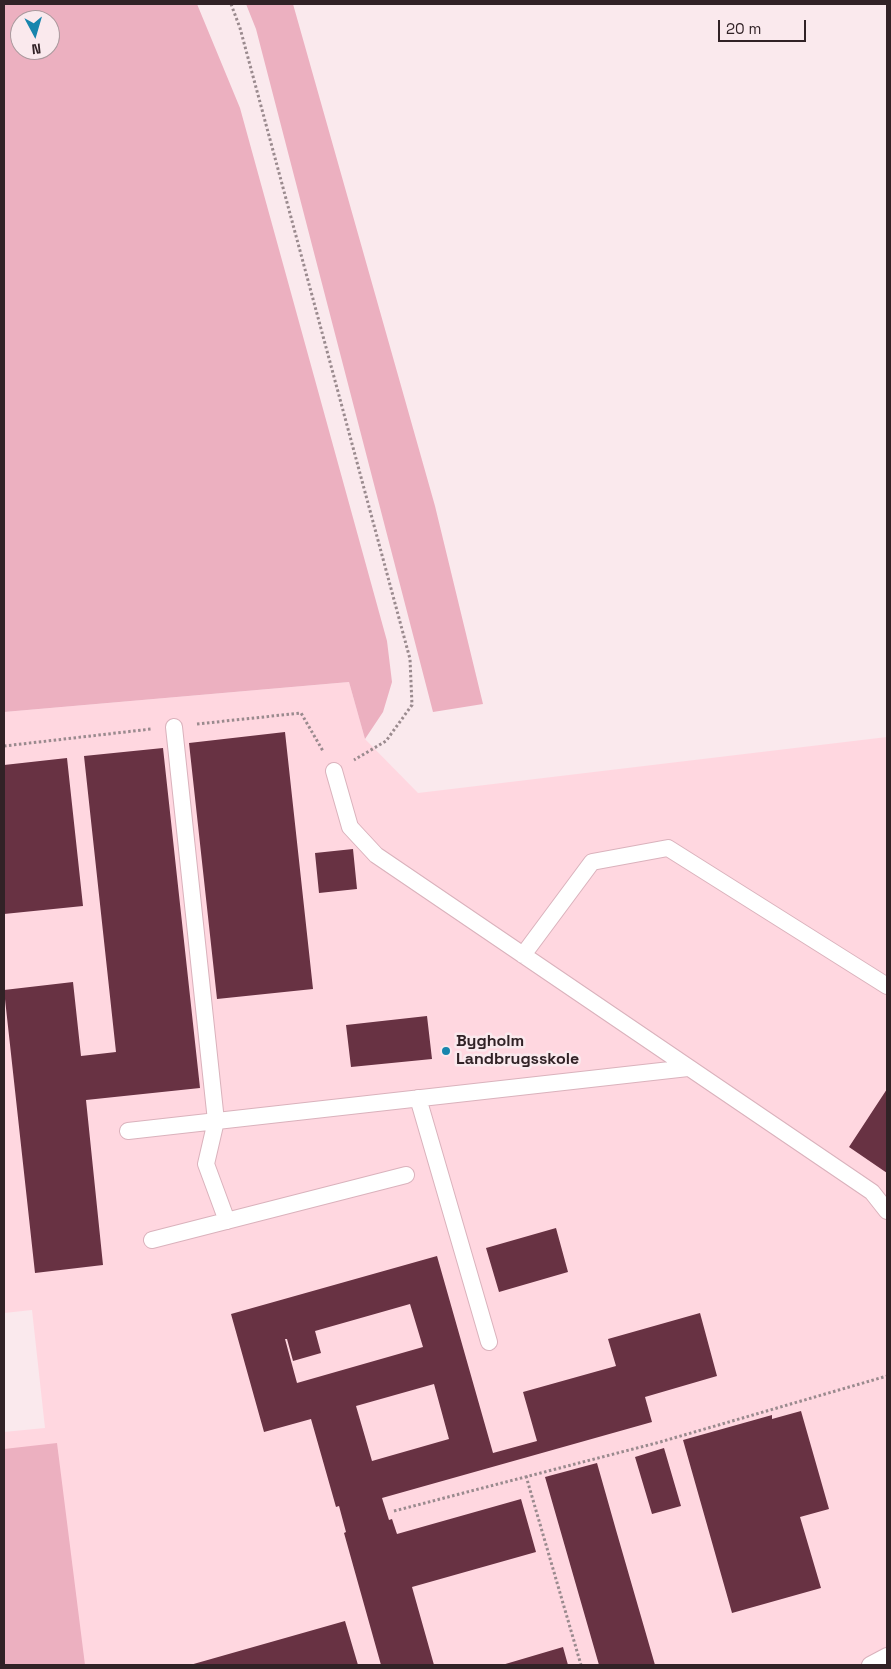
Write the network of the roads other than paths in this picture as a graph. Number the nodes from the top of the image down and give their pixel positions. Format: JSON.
{"nodes":[{"id":1,"x":174,"y":727,"type":"dead end"},
{"id":2,"x":334,"y":771,"type":"road end"},
{"id":3,"x":523,"y":955,"type":"junction"},
{"id":4,"x":887,"y":986,"type":"edge"},
{"id":5,"x":688,"y":1068,"type":"junction"},
{"id":6,"x":418,"y":1098,"type":"junction"},
{"id":7,"x":216,"y":1121,"type":"junction"},
{"id":8,"x":128,"y":1131,"type":"dead end"},
{"id":9,"x":406,"y":1175,"type":"dead end"},
{"id":10,"x":887,"y":1211,"type":"edge"},
{"id":11,"x":227,"y":1221,"type":"junction"},
{"id":12,"x":152,"y":1240,"type":"dead end"},
{"id":13,"x":489,"y":1342,"type":"dead end"},
{"id":14,"x":887,"y":1656,"type":"edge"},
{"id":15,"x":870,"y":1665,"type":"edge"}],
"edges":[{"from":1,"to":7,"type":"lane"},
{"from":2,"to":3,"type":"lane"},
{"from":3,"to":4,"type":"lane"},
{"from":3,"to":5,"type":"lane"},
{"from":5,"to":6,"type":"lane"},
{"from":5,"to":10,"type":"lane"},
{"from":6,"to":7,"type":"lane"},
{"from":6,"to":13,"type":"lane"},
{"from":7,"to":8,"type":"lane"},
{"from":7,"to":11,"type":"lane"},
{"from":9,"to":11,"type":"lane"},
{"from":11,"to":12,"type":"lane"},
{"from":14,"to":15,"type":"lane"}]}
